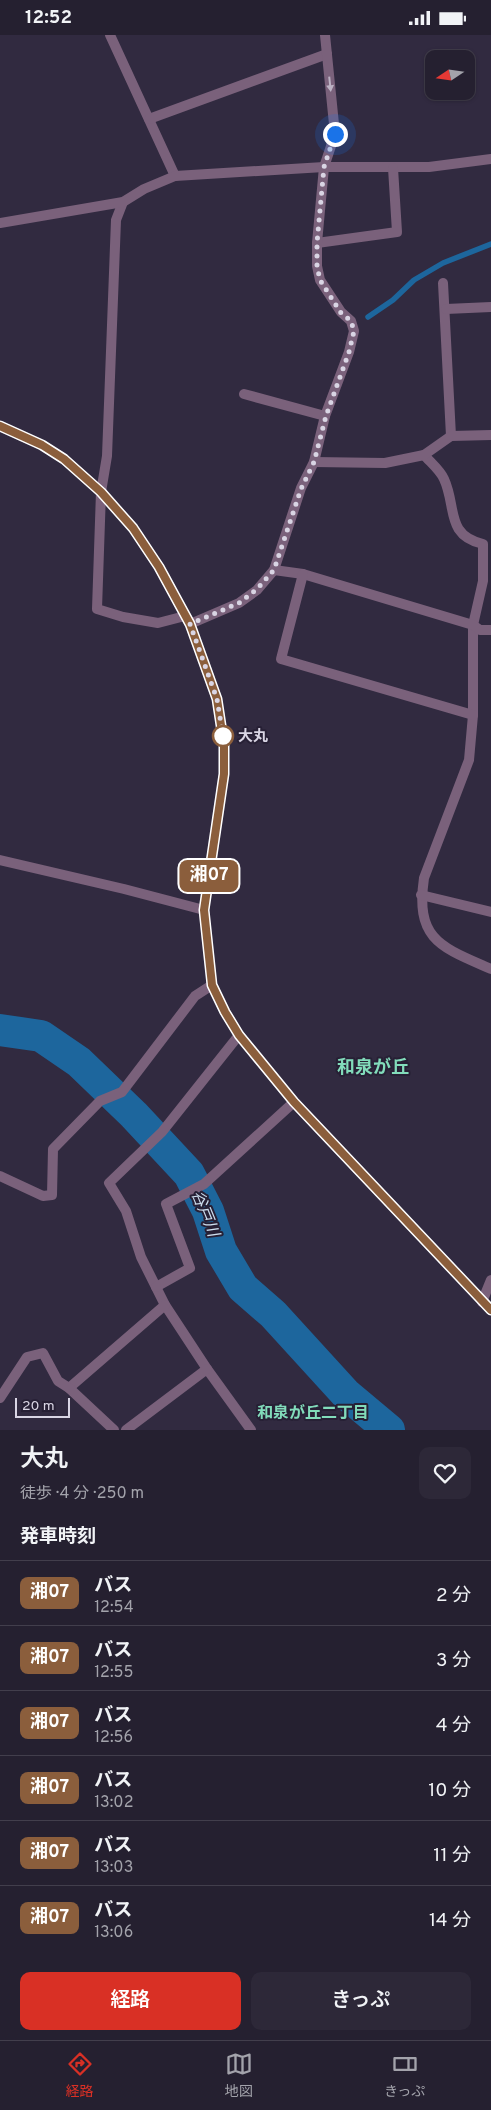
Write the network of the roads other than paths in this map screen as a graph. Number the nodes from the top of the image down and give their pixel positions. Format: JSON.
{"nodes":[{"id":1,"x":110,"y":35,"type":"edge"},
{"id":2,"x":325,"y":35,"type":"edge"},
{"id":3,"x":327,"y":54,"type":"junction"},
{"id":4,"x":149,"y":119,"type":"junction"},
{"id":5,"x":491,"y":159,"type":"edge"},
{"id":6,"x":324,"y":167,"type":"junction"},
{"id":7,"x":393,"y":167,"type":"junction"},
{"id":8,"x":175,"y":176,"type":"junction"},
{"id":9,"x":123,"y":202,"type":"junction"},
{"id":10,"x":0,"y":223,"type":"edge"},
{"id":11,"x":317,"y":243,"type":"junction"},
{"id":12,"x":443,"y":283,"type":"dead end"},
{"id":13,"x":491,"y":307,"type":"edge"},
{"id":14,"x":446,"y":309,"type":"junction"},
{"id":15,"x":244,"y":394,"type":"dead end"},
{"id":16,"x":326,"y":416,"type":"junction"},
{"id":17,"x":0,"y":426,"type":"edge"},
{"id":18,"x":491,"y":435,"type":"edge"},
{"id":19,"x":451,"y":436,"type":"junction"},
{"id":20,"x":424,"y":455,"type":"junction"},
{"id":21,"x":314,"y":462,"type":"junction"},
{"id":22,"x":101,"y":492,"type":"junction"},
{"id":23,"x":487,"y":543,"type":"edge"},
{"id":24,"x":274,"y":570,"type":"junction"},
{"id":25,"x":303,"y":573,"type":"junction"},
{"id":26,"x":188,"y":620,"type":"junction"},
{"id":27,"x":473,"y":625,"type":"junction"},
{"id":28,"x":491,"y":630,"type":"edge"},
{"id":29,"x":473,"y":715,"type":"junction"},
{"id":30,"x":0,"y":860,"type":"edge"},
{"id":31,"x":422,"y":895,"type":"junction"},
{"id":32,"x":204,"y":910,"type":"junction"},
{"id":33,"x":491,"y":913,"type":"edge"},
{"id":34,"x":491,"y":969,"type":"edge"},
{"id":35,"x":212,"y":985,"type":"junction"},
{"id":36,"x":239,"y":1035,"type":"junction"},
{"id":37,"x":294,"y":1102,"type":"junction"},
{"id":38,"x":0,"y":1176,"type":"edge"},
{"id":39,"x":491,"y":1280,"type":"edge"},
{"id":40,"x":156,"y":1287,"type":"junction"},
{"id":41,"x":482,"y":1302,"type":"junction"},
{"id":42,"x":165,"y":1305,"type":"junction"},
{"id":43,"x":491,"y":1310,"type":"edge"},
{"id":44,"x":207,"y":1369,"type":"junction"},
{"id":45,"x":70,"y":1388,"type":"junction"},
{"id":46,"x":0,"y":1398,"type":"edge"},
{"id":47,"x":114,"y":1430,"type":"edge"},
{"id":48,"x":126,"y":1430,"type":"edge"},
{"id":49,"x":251,"y":1430,"type":"edge"}],
"edges":[{"from":1,"to":4,"type":"street"},
{"from":2,"to":3,"type":"street"},
{"from":3,"to":4,"type":"street"},
{"from":3,"to":6,"type":"street","one_way":true},
{"from":4,"to":8,"type":"street"},
{"from":5,"to":7,"type":"street"},
{"from":6,"to":7,"type":"street"},
{"from":6,"to":8,"type":"street"},
{"from":6,"to":11,"type":"street"},
{"from":7,"to":11,"type":"street"},
{"from":8,"to":9,"type":"street"},
{"from":9,"to":10,"type":"street"},
{"from":9,"to":22,"type":"street"},
{"from":11,"to":16,"type":"street"},
{"from":12,"to":14,"type":"street"},
{"from":13,"to":14,"type":"street"},
{"from":14,"to":19,"type":"street"},
{"from":15,"to":16,"type":"street"},
{"from":16,"to":21,"type":"street"},
{"from":17,"to":22,"type":"street"},
{"from":18,"to":19,"type":"street"},
{"from":19,"to":20,"type":"street"},
{"from":20,"to":21,"type":"street"},
{"from":20,"to":23,"type":"street"},
{"from":21,"to":24,"type":"street"},
{"from":22,"to":26,"type":"street"},
{"from":22,"to":26,"type":"street"},
{"from":23,"to":27,"type":"street"},
{"from":24,"to":25,"type":"street"},
{"from":24,"to":26,"type":"street"},
{"from":25,"to":27,"type":"street"},
{"from":25,"to":29,"type":"street"},
{"from":26,"to":32,"type":"street"},
{"from":27,"to":28,"type":"street"},
{"from":27,"to":29,"type":"street"},
{"from":29,"to":31,"type":"street"},
{"from":30,"to":32,"type":"street"},
{"from":31,"to":33,"type":"street"},
{"from":31,"to":34,"type":"street"},
{"from":32,"to":35,"type":"street"},
{"from":35,"to":36,"type":"street"},
{"from":35,"to":38,"type":"street"},
{"from":36,"to":37,"type":"street"},
{"from":36,"to":40,"type":"street"},
{"from":37,"to":40,"type":"street"},
{"from":37,"to":41,"type":"street"},
{"from":39,"to":41,"type":"street"},
{"from":40,"to":42,"type":"street"},
{"from":41,"to":43,"type":"street"},
{"from":42,"to":44,"type":"street"},
{"from":42,"to":45,"type":"street"},
{"from":44,"to":48,"type":"street"},
{"from":44,"to":49,"type":"street"},
{"from":45,"to":46,"type":"street"},
{"from":45,"to":47,"type":"street"}]}
